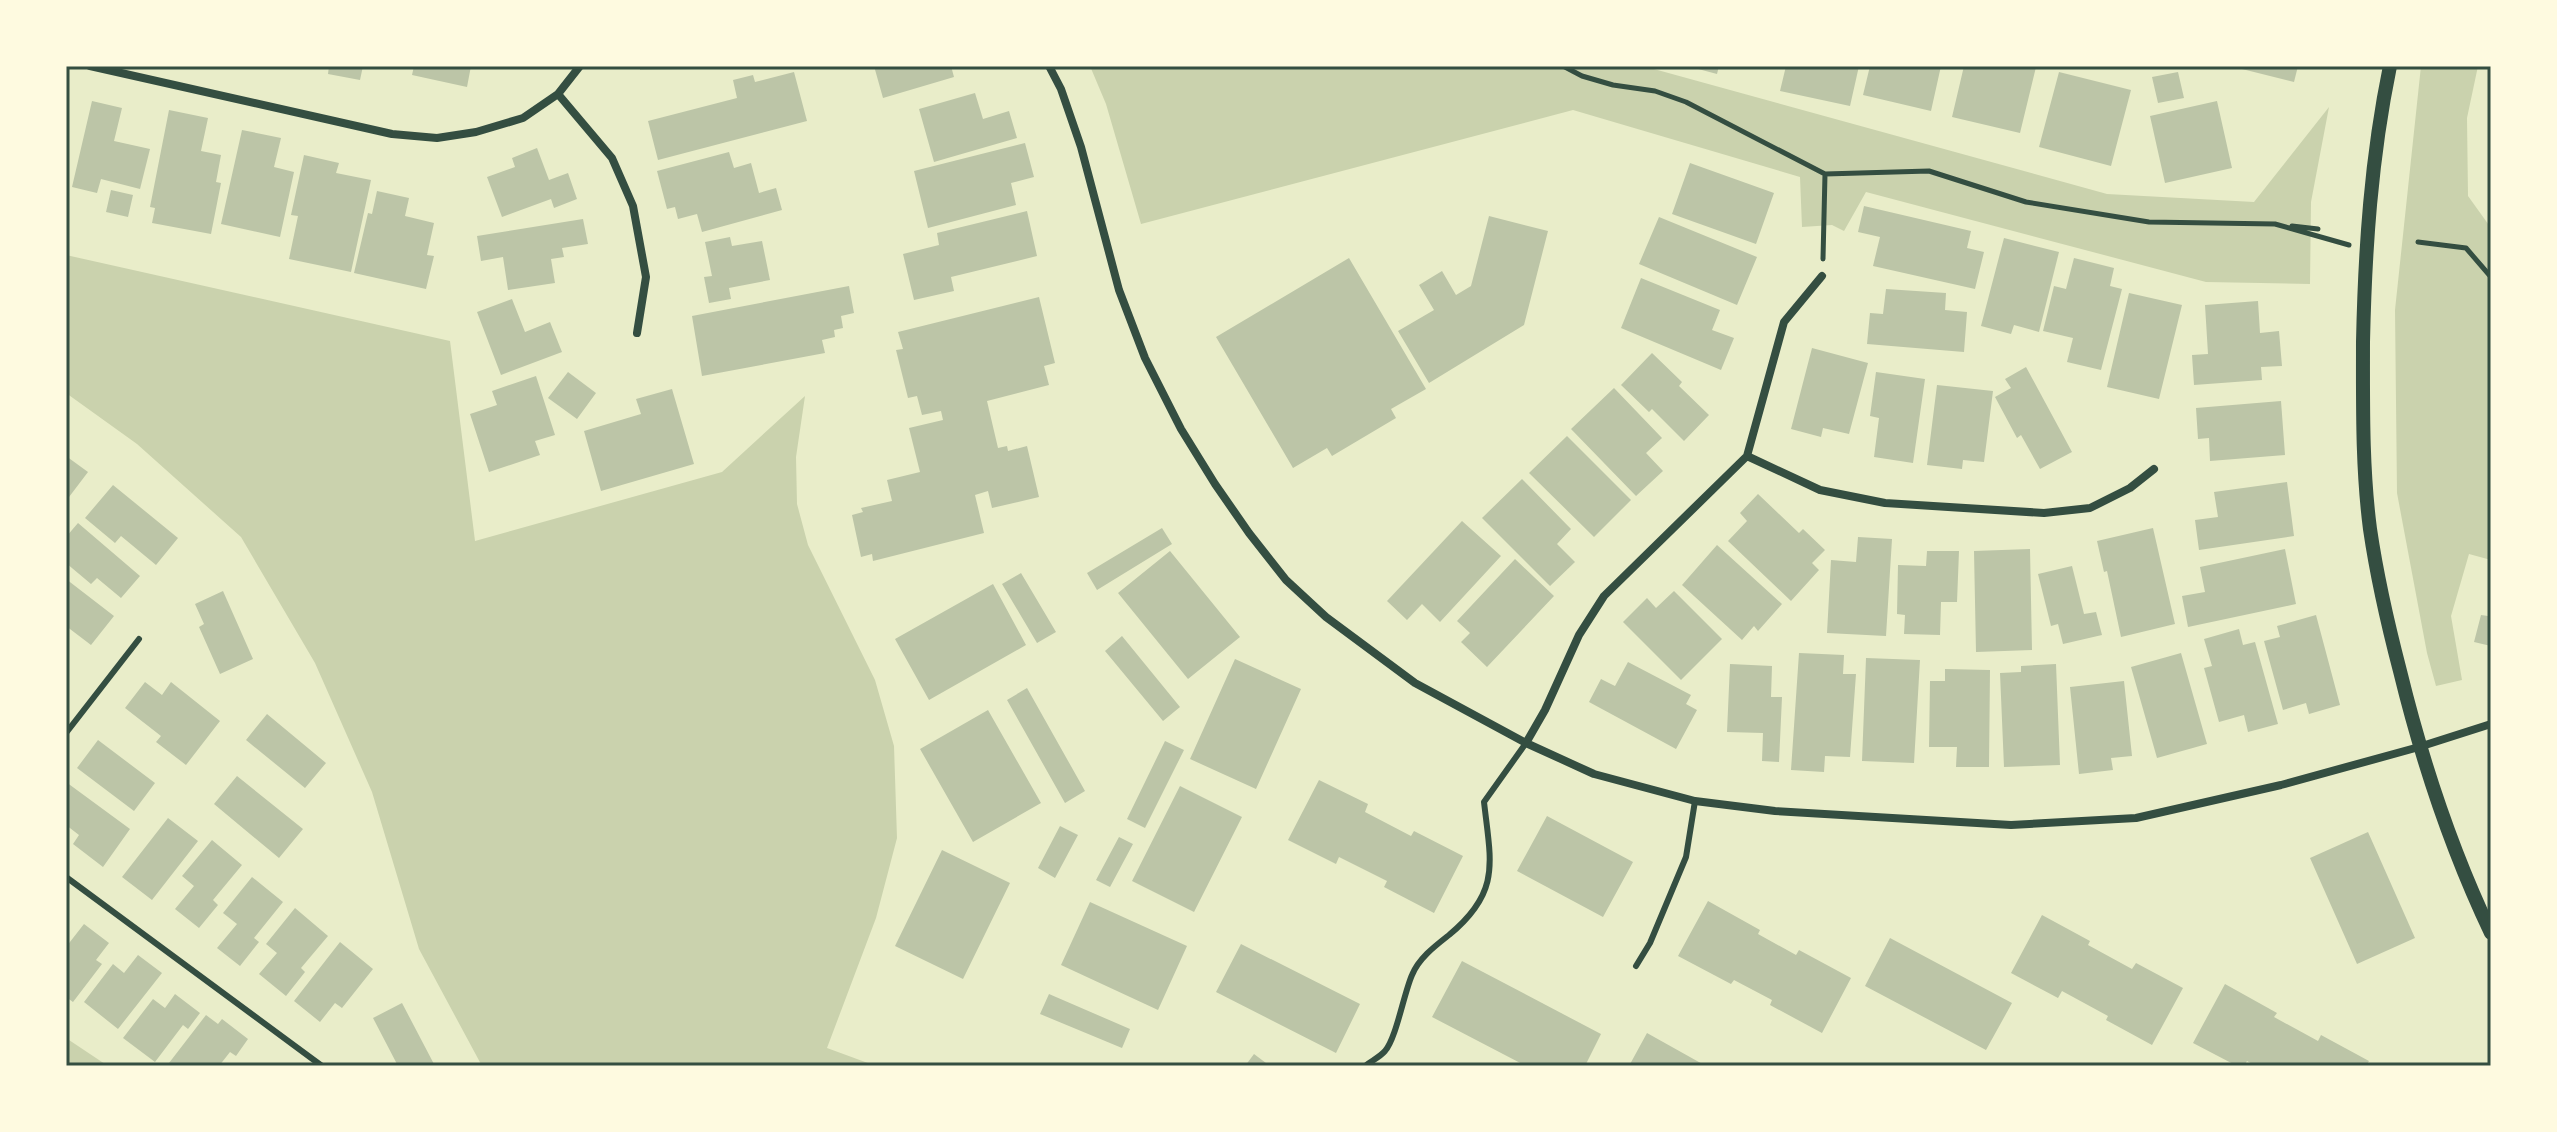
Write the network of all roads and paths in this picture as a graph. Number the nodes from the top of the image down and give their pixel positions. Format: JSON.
{"nodes":[{"id":1,"x":90,"y":66,"type":"edge"},
{"id":2,"x":580,"y":66,"type":"edge"},
{"id":3,"x":1049,"y":66,"type":"edge"},
{"id":4,"x":1563,"y":66,"type":"edge"},
{"id":5,"x":2390,"y":66,"type":"edge"},
{"id":6,"x":558,"y":94,"type":"junction"},
{"id":7,"x":1825,"y":174,"type":"junction"},
{"id":8,"x":2275,"y":224,"type":"junction"},
{"id":9,"x":2318,"y":229,"type":"dead end"},
{"id":10,"x":2418,"y":242,"type":"dead end"},
{"id":11,"x":2365,"y":249,"type":"junction"},
{"id":12,"x":1822,"y":276,"type":"joint"},
{"id":13,"x":2491,"y":277,"type":"edge"},
{"id":14,"x":637,"y":333,"type":"dead end"},
{"id":15,"x":1747,"y":456,"type":"junction"},
{"id":16,"x":2154,"y":469,"type":"dead end"},
{"id":17,"x":139,"y":639,"type":"dead end"},
{"id":18,"x":2491,"y":724,"type":"edge"},
{"id":19,"x":66,"y":733,"type":"edge"},
{"id":20,"x":1526,"y":743,"type":"junction"},
{"id":21,"x":2419,"y":747,"type":"junction"},
{"id":22,"x":1695,"y":801,"type":"junction"},
{"id":23,"x":66,"y":877,"type":"edge"},
{"id":24,"x":2491,"y":933,"type":"edge"},
{"id":25,"x":1636,"y":966,"type":"dead end"},
{"id":26,"x":322,"y":1066,"type":"edge"},
{"id":27,"x":1365,"y":1066,"type":"edge"}],
"edges":[{"from":1,"to":6,"type":"street"},
{"from":2,"to":6,"type":"street"},
{"from":3,"to":20,"type":"street"},
{"from":4,"to":7,"type":"path"},
{"from":5,"to":11,"type":"street"},
{"from":6,"to":14,"type":"street"},
{"from":7,"to":8,"type":"path"},
{"from":7,"to":12,"type":"path"},
{"from":8,"to":9,"type":"path"},
{"from":8,"to":11,"type":"path"},
{"from":10,"to":13,"type":"path"},
{"from":11,"to":21,"type":"street"},
{"from":12,"to":15,"type":"street"},
{"from":15,"to":16,"type":"street"},
{"from":15,"to":20,"type":"street"},
{"from":17,"to":19,"type":"lane"},
{"from":18,"to":21,"type":"street"},
{"from":20,"to":22,"type":"street"},
{"from":20,"to":27,"type":"lane"},
{"from":21,"to":22,"type":"street"},
{"from":21,"to":24,"type":"street"},
{"from":22,"to":25,"type":"lane"},
{"from":23,"to":26,"type":"lane"}]}
